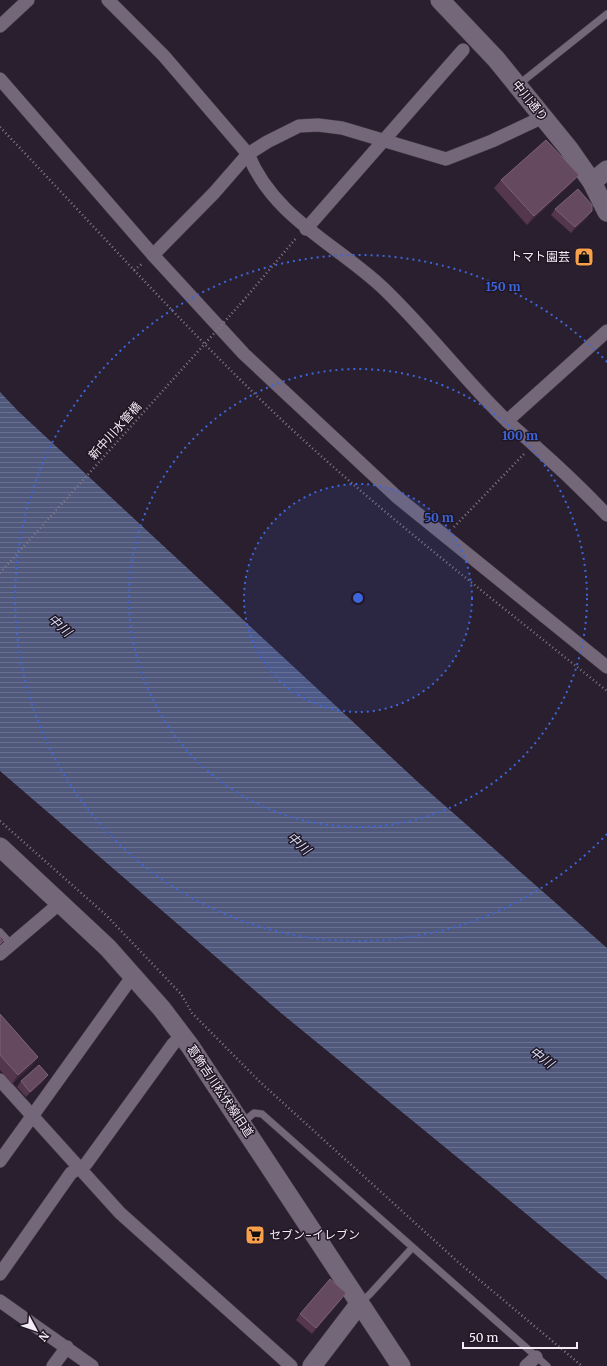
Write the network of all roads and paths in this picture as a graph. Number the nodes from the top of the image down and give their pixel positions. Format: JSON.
{"nodes":[{"id":1,"x":28,"y":0,"type":"edge"},
{"id":2,"x":108,"y":0,"type":"edge"},
{"id":3,"x":440,"y":0,"type":"edge"},
{"id":4,"x":607,"y":14,"type":"edge"},
{"id":5,"x":0,"y":26,"type":"edge"},
{"id":6,"x":463,"y":50,"type":"dead end"},
{"id":7,"x":0,"y":79,"type":"edge"},
{"id":8,"x":518,"y":85,"type":"junction"},
{"id":9,"x":543,"y":117,"type":"junction"},
{"id":10,"x":0,"y":128,"type":"edge"},
{"id":11,"x":382,"y":140,"type":"junction"},
{"id":12,"x":248,"y":154,"type":"junction"},
{"id":13,"x":607,"y":170,"type":"edge"},
{"id":14,"x":592,"y":182,"type":"junction"},
{"id":15,"x":607,"y":212,"type":"edge"},
{"id":16,"x":302,"y":232,"type":"junction"},
{"id":17,"x":153,"y":256,"type":"junction"},
{"id":18,"x":134,"y":270,"type":"dead end"},
{"id":19,"x":607,"y":331,"type":"edge"},
{"id":20,"x":507,"y":421,"type":"junction"},
{"id":21,"x":533,"y":444,"type":"junction"},
{"id":22,"x":607,"y":515,"type":"edge"},
{"id":23,"x":446,"y":536,"type":"junction"},
{"id":24,"x":0,"y":573,"type":"edge"},
{"id":25,"x":607,"y":667,"type":"edge"},
{"id":26,"x":0,"y":821,"type":"edge"},
{"id":27,"x":0,"y":847,"type":"edge"},
{"id":28,"x":60,"y":903,"type":"junction"},
{"id":29,"x":0,"y":932,"type":"edge"},
{"id":30,"x":11,"y":944,"type":"junction"},
{"id":31,"x":0,"y":954,"type":"edge"},
{"id":32,"x":132,"y":977,"type":"junction"},
{"id":33,"x":182,"y":1036,"type":"junction"},
{"id":34,"x":0,"y":1080,"type":"edge"},
{"id":35,"x":31,"y":1117,"type":"junction"},
{"id":36,"x":242,"y":1123,"type":"junction"},
{"id":37,"x":0,"y":1161,"type":"edge"},
{"id":38,"x":79,"y":1169,"type":"junction"},
{"id":39,"x":412,"y":1248,"type":"junction"},
{"id":40,"x":0,"y":1274,"type":"edge"},
{"id":41,"x":0,"y":1301,"type":"edge"},
{"id":42,"x":360,"y":1303,"type":"junction"},
{"id":43,"x":67,"y":1347,"type":"junction"},
{"id":44,"x":536,"y":1357,"type":"junction"},
{"id":45,"x":54,"y":1366,"type":"edge"},
{"id":46,"x":92,"y":1366,"type":"edge"},
{"id":47,"x":291,"y":1366,"type":"edge"},
{"id":48,"x":312,"y":1366,"type":"edge"},
{"id":49,"x":401,"y":1366,"type":"edge"},
{"id":50,"x":526,"y":1366,"type":"edge"},
{"id":51,"x":547,"y":1366,"type":"edge"},
{"id":52,"x":582,"y":1366,"type":"edge"}],
"edges":[{"from":1,"to":5,"type":"street"},
{"from":2,"to":12,"type":"street"},
{"from":3,"to":8,"type":"street","name":"中川通り"},
{"from":4,"to":8,"type":"lane"},
{"from":6,"to":11,"type":"street"},
{"from":7,"to":17,"type":"street"},
{"from":8,"to":9,"type":"street","name":"中川通り"},
{"from":9,"to":11,"type":"street"},
{"from":9,"to":14,"type":"street","name":"中川通り"},
{"from":10,"to":18,"type":"path"},
{"from":11,"to":12,"type":"street"},
{"from":11,"to":16,"type":"street"},
{"from":12,"to":16,"type":"street"},
{"from":12,"to":17,"type":"street"},
{"from":13,"to":14,"type":"street"},
{"from":14,"to":15,"type":"street","name":"中川通り"},
{"from":16,"to":20,"type":"street"},
{"from":16,"to":24,"type":"path","name":"新中川水管橋","bridge":true},
{"from":17,"to":23,"type":"street"},
{"from":19,"to":20,"type":"street"},
{"from":20,"to":21,"type":"street"},
{"from":21,"to":22,"type":"street"},
{"from":21,"to":23,"type":"path"},
{"from":23,"to":25,"type":"street"},
{"from":26,"to":52,"type":"path"},
{"from":27,"to":28,"type":"street","name":"葛飾吉川松伏線旧道"},
{"from":28,"to":30,"type":"street"},
{"from":28,"to":32,"type":"street","name":"葛飾吉川松伏線旧道"},
{"from":29,"to":30,"type":"lane"},
{"from":30,"to":31,"type":"street"},
{"from":32,"to":33,"type":"street","name":"葛飾吉川松伏線旧道"},
{"from":32,"to":35,"type":"street"},
{"from":33,"to":36,"type":"street","name":"葛飾吉川松伏線旧道"},
{"from":33,"to":38,"type":"street"},
{"from":34,"to":35,"type":"street"},
{"from":35,"to":37,"type":"street"},
{"from":35,"to":38,"type":"street"},
{"from":36,"to":39,"type":"lane"},
{"from":36,"to":42,"type":"street","name":"葛飾吉川松伏線旧道"},
{"from":38,"to":40,"type":"street"},
{"from":38,"to":47,"type":"street"},
{"from":39,"to":42,"type":"lane"},
{"from":39,"to":44,"type":"lane"},
{"from":41,"to":43,"type":"street"},
{"from":42,"to":48,"type":"street"},
{"from":42,"to":49,"type":"street","name":"葛飾吉川松伏線旧道"},
{"from":43,"to":45,"type":"street"},
{"from":43,"to":46,"type":"street"},
{"from":44,"to":50,"type":"street"},
{"from":44,"to":51,"type":"lane"}]}
